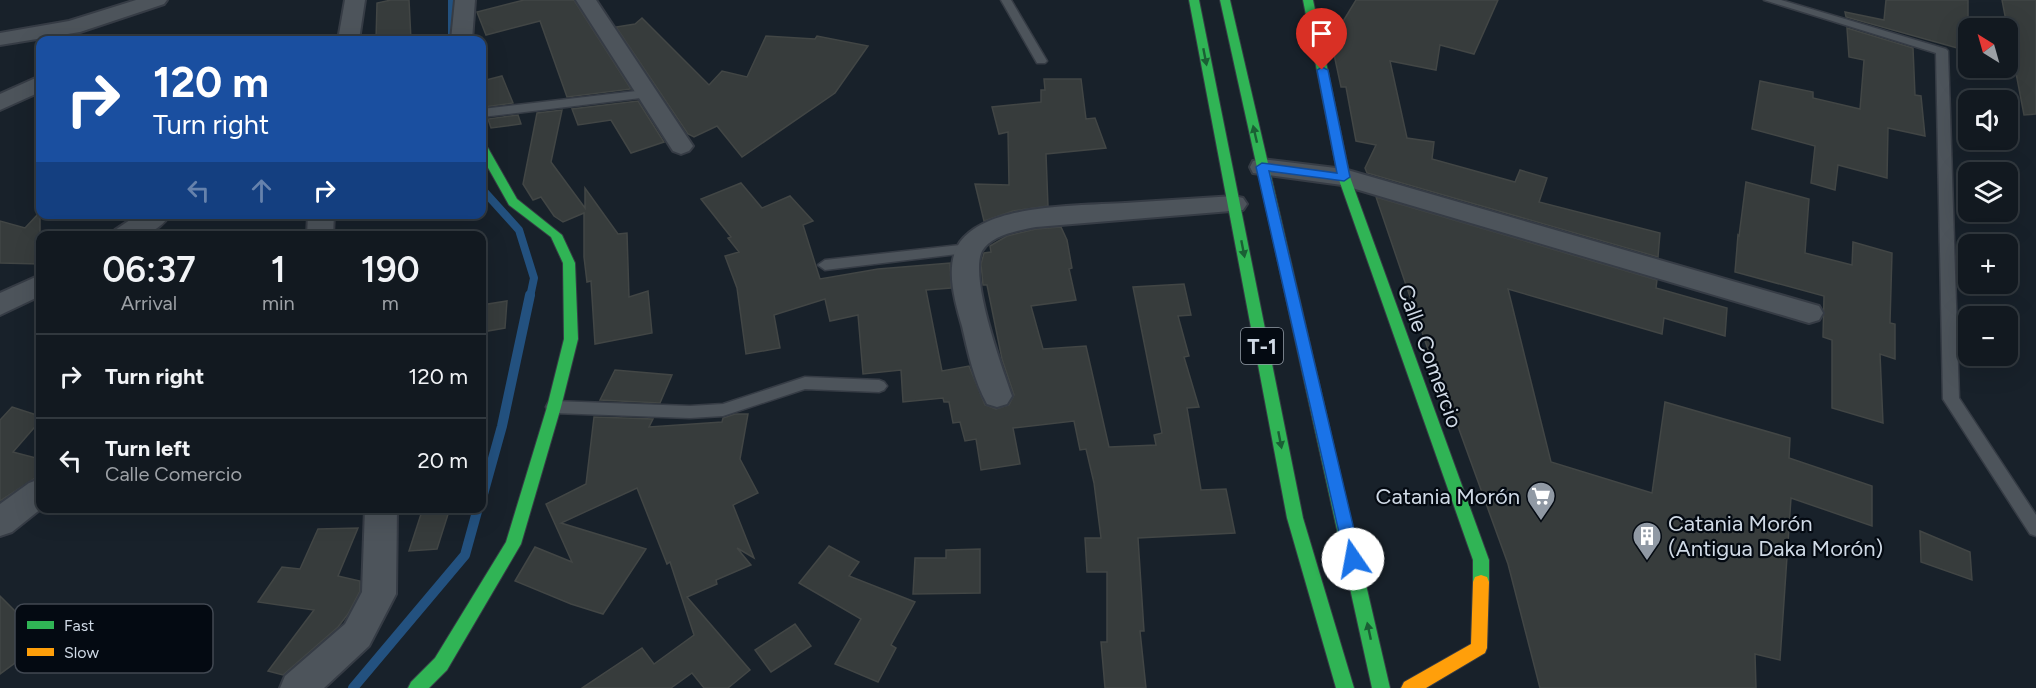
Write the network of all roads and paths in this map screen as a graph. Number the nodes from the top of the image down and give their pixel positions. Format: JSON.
{"nodes":[{"id":1,"x":157,"y":0,"type":"edge"},
{"id":2,"x":355,"y":0,"type":"edge"},
{"id":3,"x":465,"y":0,"type":"edge"},
{"id":4,"x":586,"y":0,"type":"edge"},
{"id":5,"x":1006,"y":0,"type":"edge"},
{"id":6,"x":1194,"y":0,"type":"edge"},
{"id":7,"x":1225,"y":0,"type":"edge"},
{"id":8,"x":1308,"y":0,"type":"edge"},
{"id":9,"x":1769,"y":0,"type":"edge"},
{"id":10,"x":350,"y":36,"type":"edge"},
{"id":11,"x":462,"y":36,"type":"edge"},
{"id":12,"x":0,"y":39,"type":"edge"},
{"id":13,"x":1041,"y":62,"type":"dead end"},
{"id":14,"x":36,"y":85,"type":"edge"},
{"id":15,"x":645,"y":94,"type":"junction"},
{"id":16,"x":0,"y":103,"type":"edge"},
{"id":17,"x":486,"y":113,"type":"edge"},
{"id":18,"x":681,"y":146,"type":"dead end"},
{"id":19,"x":486,"y":155,"type":"edge"},
{"id":20,"x":1262,"y":167,"type":"junction"},
{"id":21,"x":1344,"y":177,"type":"junction"},
{"id":22,"x":1234,"y":204,"type":"junction"},
{"id":23,"x":150,"y":219,"type":"edge"},
{"id":24,"x":131,"y":231,"type":"edge"},
{"id":25,"x":969,"y":249,"type":"junction"},
{"id":26,"x":825,"y":265,"type":"dead end"},
{"id":27,"x":36,"y":287,"type":"edge"},
{"id":28,"x":0,"y":305,"type":"edge"},
{"id":29,"x":1809,"y":313,"type":"dead end"},
{"id":30,"x":879,"y":386,"type":"dead end"},
{"id":31,"x":997,"y":396,"type":"dead end"},
{"id":32,"x":554,"y":407,"type":"junction"},
{"id":33,"x":36,"y":495,"type":"edge"},
{"id":34,"x":381,"y":513,"type":"edge"},
{"id":35,"x":0,"y":522,"type":"edge"},
{"id":36,"x":2036,"y":529,"type":"edge"},
{"id":37,"x":298,"y":688,"type":"edge"},
{"id":38,"x":417,"y":688,"type":"edge"},
{"id":39,"x":1345,"y":688,"type":"edge"},
{"id":40,"x":1381,"y":688,"type":"edge"},
{"id":41,"x":1410,"y":688,"type":"edge"}],
"edges":[{"from":1,"to":12,"type":"street"},
{"from":2,"to":10,"type":"street"},
{"from":3,"to":11,"type":"street"},
{"from":4,"to":15,"type":"street"},
{"from":5,"to":13,"type":"lane"},
{"from":6,"to":22,"type":"main road","number":"T-1","one_way":true},
{"from":20,"to":7,"type":"main road","number":"T-1","one_way":true},
{"from":8,"to":21,"type":"main road","name":"Calle Comercio"},
{"from":9,"to":36,"type":"lane"},
{"from":14,"to":16,"type":"street"},
{"from":15,"to":17,"type":"lane"},
{"from":15,"to":18,"type":"street"},
{"from":19,"to":32,"type":"main road"},
{"from":20,"to":21,"type":"street"},
{"from":40,"to":20,"type":"main road","number":"T-1","one_way":true},
{"from":21,"to":29,"type":"street"},
{"from":21,"to":41,"type":"main road","name":"Calle Comercio"},
{"from":22,"to":25,"type":"street"},
{"from":22,"to":39,"type":"main road","number":"T-1","one_way":true},
{"from":23,"to":24,"type":"street"},
{"from":25,"to":26,"type":"lane"},
{"from":25,"to":31,"type":"street"},
{"from":27,"to":28,"type":"street"},
{"from":30,"to":32,"type":"lane"},
{"from":32,"to":38,"type":"main road"},
{"from":33,"to":35,"type":"street"},
{"from":34,"to":37,"type":"street"}]}
